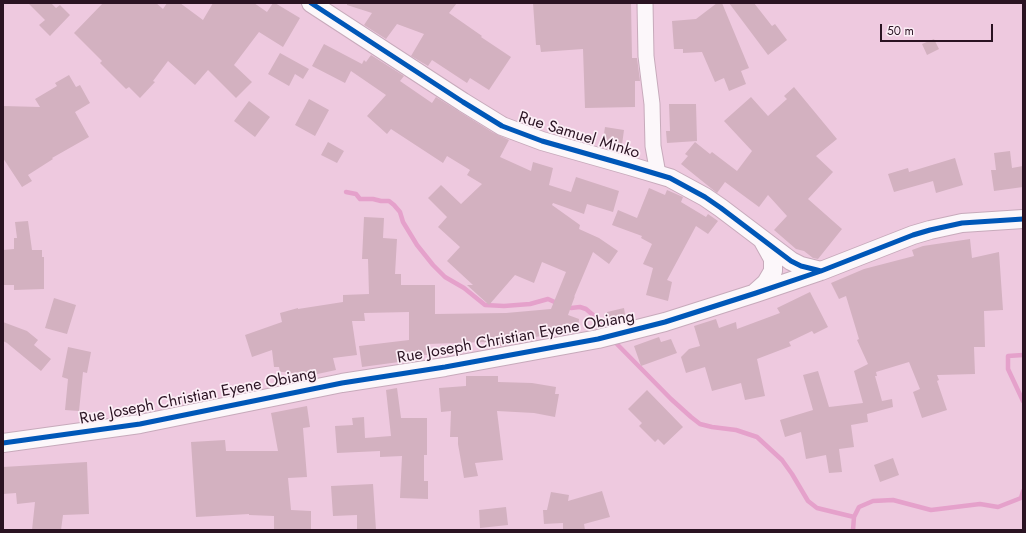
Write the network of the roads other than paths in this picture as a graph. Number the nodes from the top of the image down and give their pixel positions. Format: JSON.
{"nodes":[{"id":1,"x":311,"y":3,"type":"edge"},
{"id":2,"x":645,"y":3,"type":"edge"},
{"id":3,"x":658,"y":174,"type":"junction"},
{"id":4,"x":1023,"y":219,"type":"edge"},
{"id":5,"x":760,"y":237,"type":"junction"},
{"id":6,"x":821,"y":271,"type":"junction"},
{"id":7,"x":756,"y":293,"type":"junction"},
{"id":8,"x":3,"y":443,"type":"edge"}],
"edges":[{"from":1,"to":3,"type":"street","name":"Rue Samuel Minko"},
{"from":2,"to":3,"type":"street"},
{"from":3,"to":5,"type":"street","name":"Rue Samuel Minko"},
{"from":4,"to":6,"type":"street","name":"Rue Joseph Christian Eyene Obiang"},
{"from":5,"to":6,"type":"street","name":"Rue Samuel Minko"},
{"from":5,"to":7,"type":"street"},
{"from":6,"to":7,"type":"street","name":"Rue Joseph Christian Eyene Obiang"},
{"from":7,"to":8,"type":"street","name":"Rue Joseph Christian Eyene Obiang"}]}
